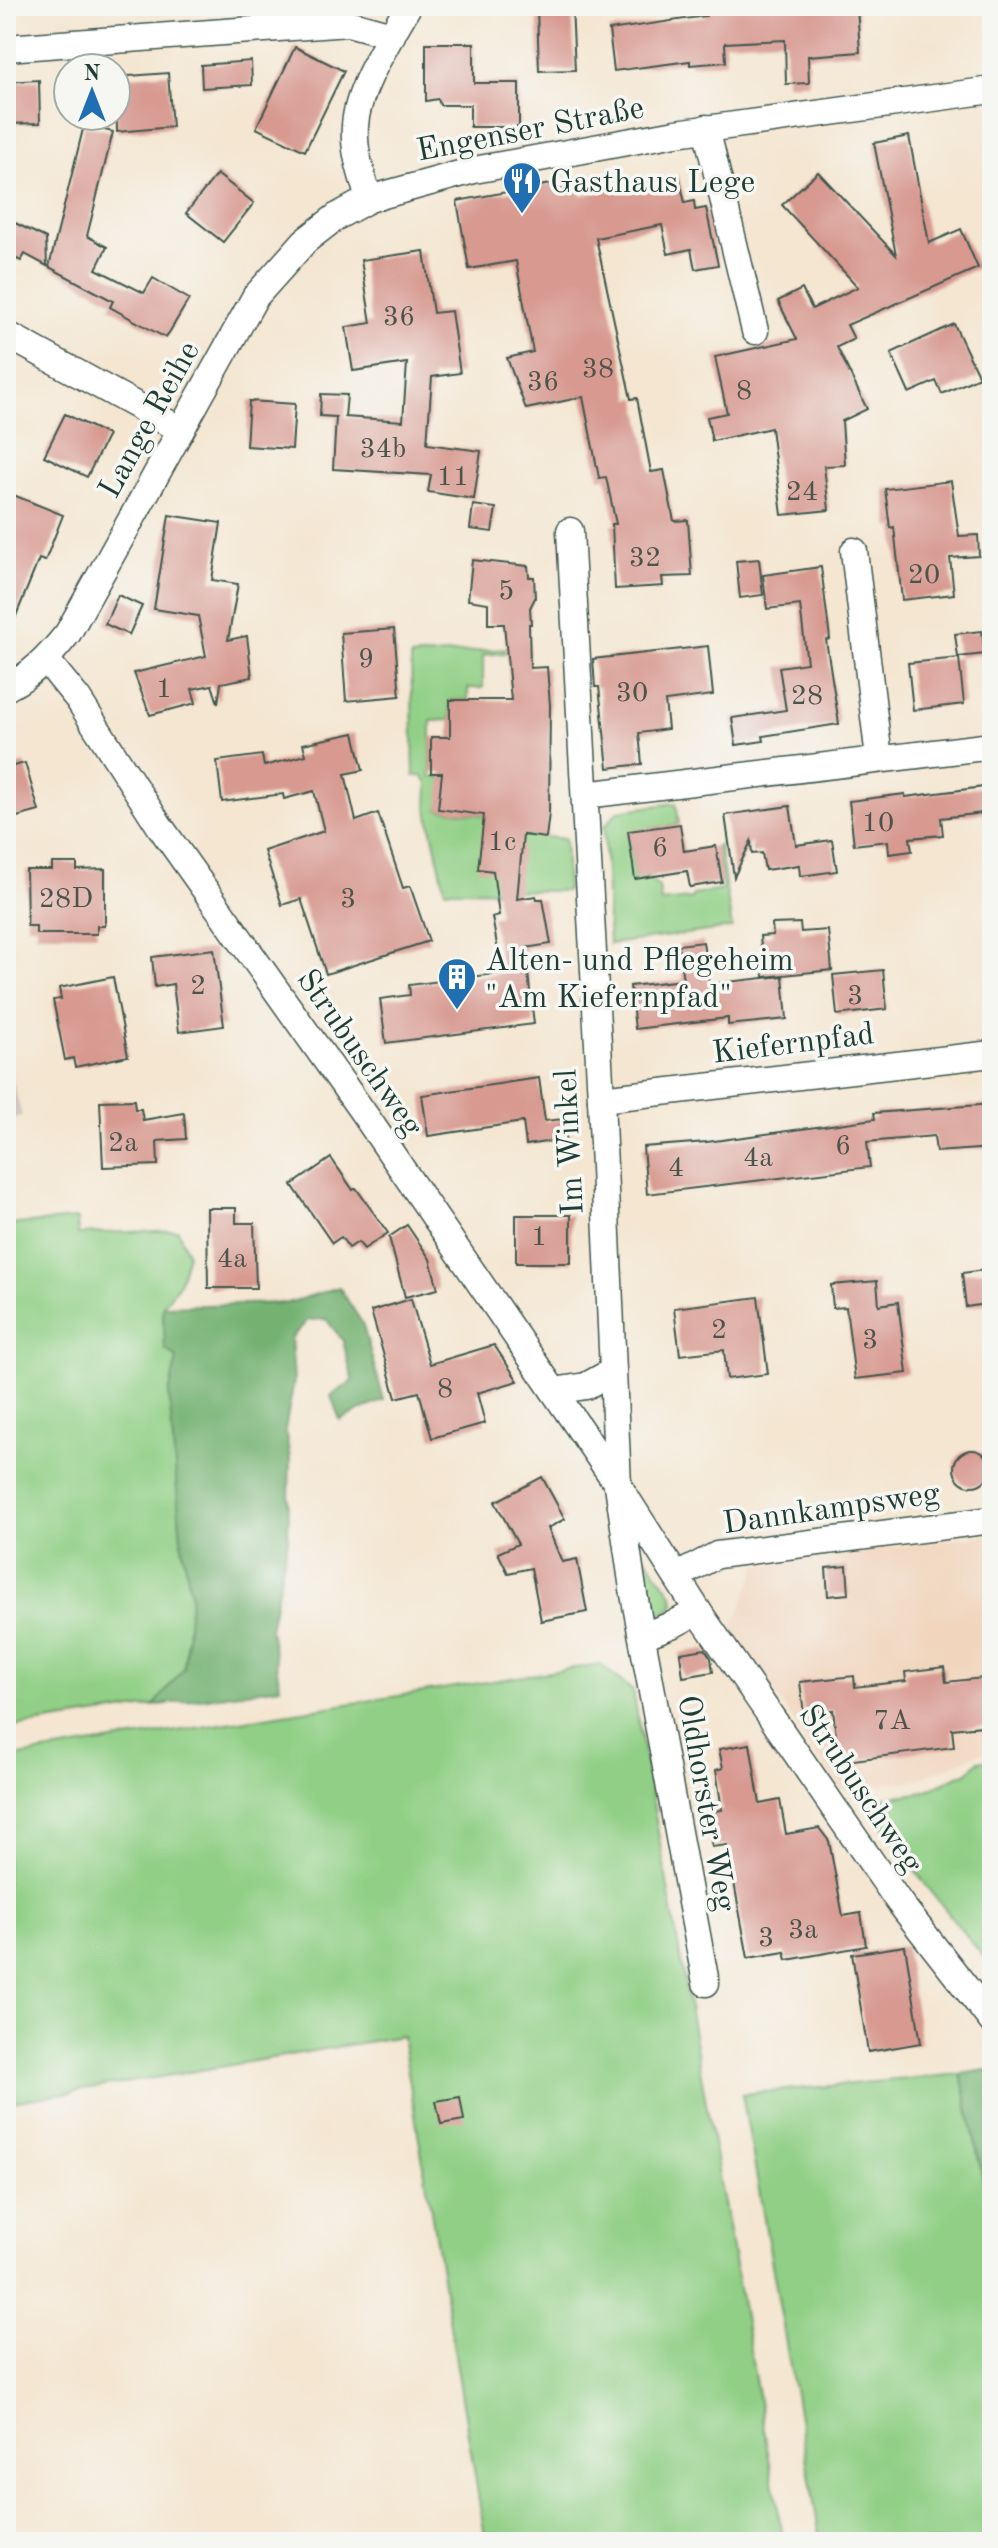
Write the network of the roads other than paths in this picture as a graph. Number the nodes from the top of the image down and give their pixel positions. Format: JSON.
{"nodes":[{"id":1,"x":408,"y":6,"type":"edge"},
{"id":2,"x":392,"y":35,"type":"junction"},
{"id":3,"x":6,"y":48,"type":"edge"},
{"id":4,"x":992,"y":90,"type":"edge"},
{"id":5,"x":706,"y":128,"type":"junction"},
{"id":6,"x":369,"y":199,"type":"junction"},
{"id":7,"x":755,"y":331,"type":"dead end"},
{"id":8,"x":6,"y":334,"type":"edge"},
{"id":9,"x":181,"y":430,"type":"junction"},
{"id":10,"x":570,"y":531,"type":"dead end"},
{"id":11,"x":854,"y":551,"type":"dead end"},
{"id":12,"x":47,"y":661,"type":"junction"},
{"id":13,"x":6,"y":688,"type":"edge"},
{"id":14,"x":992,"y":746,"type":"edge"},
{"id":15,"x":879,"y":758,"type":"junction"},
{"id":16,"x":585,"y":795,"type":"junction"},
{"id":17,"x":992,"y":1054,"type":"edge"},
{"id":18,"x":601,"y":1099,"type":"junction"},
{"id":19,"x":613,"y":1371,"type":"junction"},
{"id":20,"x":554,"y":1391,"type":"junction"},
{"id":21,"x":618,"y":1485,"type":"junction"},
{"id":22,"x":992,"y":1520,"type":"edge"},
{"id":23,"x":677,"y":1576,"type":"junction"},
{"id":24,"x":633,"y":1589,"type":"joint"},
{"id":25,"x":698,"y":1611,"type":"junction"},
{"id":26,"x":643,"y":1636,"type":"junction"},
{"id":27,"x":706,"y":1983,"type":"dead end"},
{"id":28,"x":992,"y":2021,"type":"edge"}],
"edges":[{"from":1,"to":2,"type":"street"},
{"from":2,"to":3,"type":"street"},
{"from":2,"to":6,"type":"street"},
{"from":4,"to":5,"type":"street","name":"Engenser Straße"},
{"from":5,"to":6,"type":"street","name":"Engenser Straße"},
{"from":5,"to":7,"type":"street"},
{"from":6,"to":9,"type":"street","name":"Lange Reihe"},
{"from":8,"to":9,"type":"street"},
{"from":9,"to":12,"type":"street","name":"Lange Reihe"},
{"from":10,"to":16,"type":"street","name":"Im Winkel"},
{"from":11,"to":15,"type":"street"},
{"from":12,"to":13,"type":"street","name":"Lange Reihe"},
{"from":12,"to":20,"type":"street","name":"Strubuschweg"},
{"from":14,"to":15,"type":"street"},
{"from":15,"to":16,"type":"street"},
{"from":16,"to":18,"type":"street","name":"Im Winkel"},
{"from":17,"to":18,"type":"street","name":"Kiefernpfad"},
{"from":18,"to":19,"type":"street","name":"Im Winkel"},
{"from":19,"to":20,"type":"street"},
{"from":19,"to":21,"type":"street","name":"Im Winkel"},
{"from":20,"to":21,"type":"street","name":"Strubuschweg"},
{"from":21,"to":23,"type":"street","name":"Strubuschweg"},
{"from":21,"to":24,"type":"street","name":"Strubuschweg"},
{"from":22,"to":23,"type":"street","name":"Dannkampsweg"},
{"from":23,"to":25,"type":"street"},
{"from":24,"to":26,"type":"street","name":"Oldhorster Weg"},
{"from":25,"to":26,"type":"street"},
{"from":25,"to":28,"type":"street","name":"Strubuschweg"},
{"from":26,"to":27,"type":"street","name":"Oldhorster Weg"}]}
